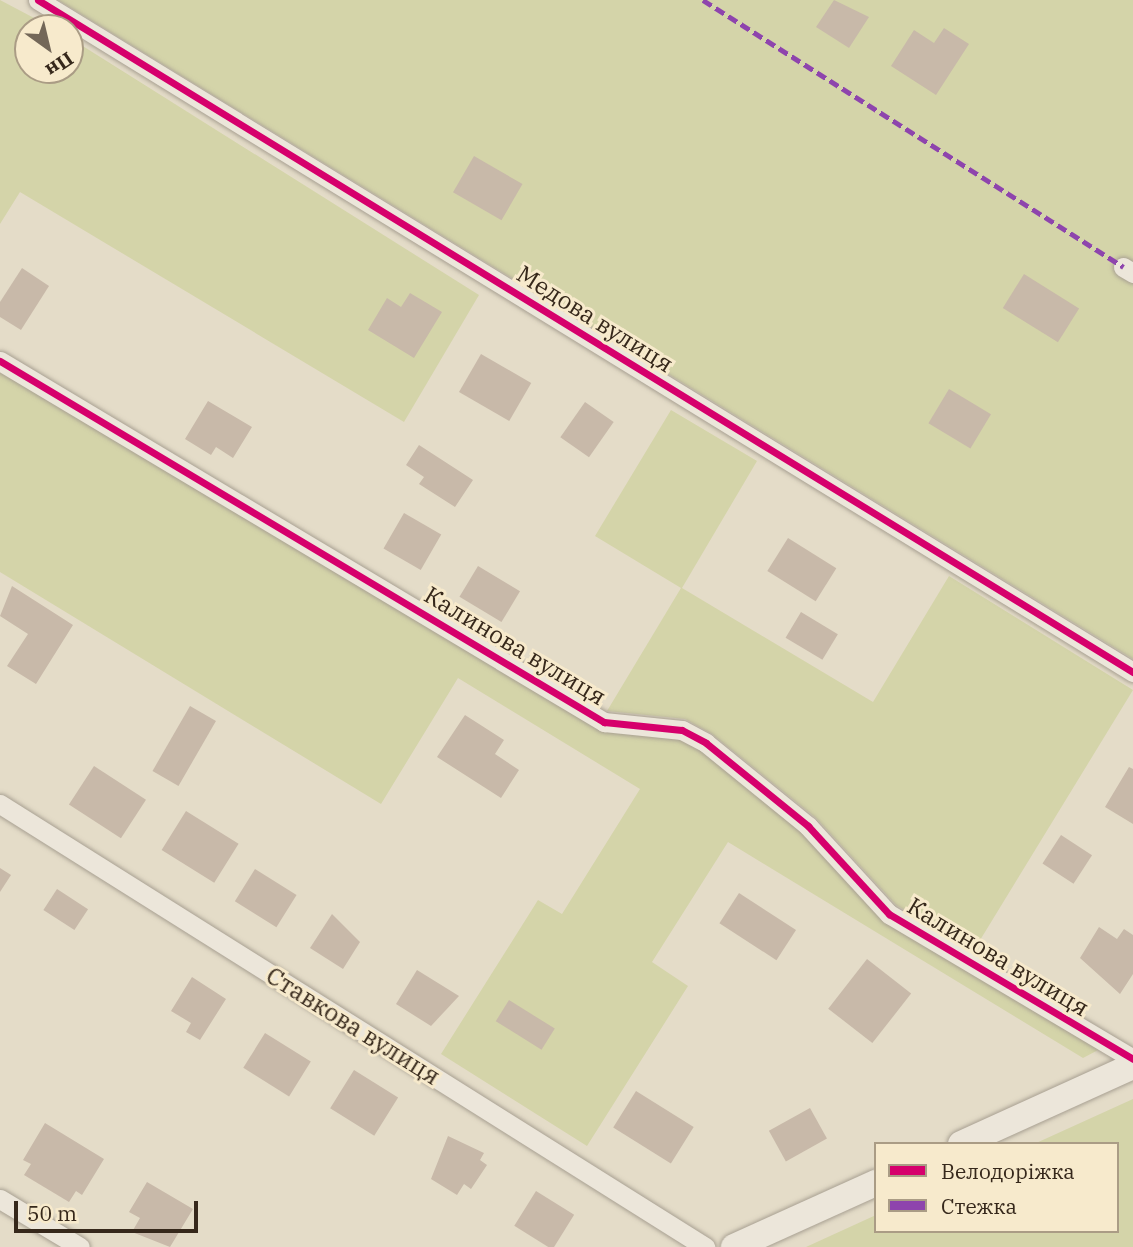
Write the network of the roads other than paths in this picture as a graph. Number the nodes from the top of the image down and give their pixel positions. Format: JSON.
{"nodes":[{"id":1,"x":38,"y":0,"type":"edge"},
{"id":2,"x":0,"y":361,"type":"edge"},
{"id":3,"x":1133,"y":672,"type":"edge"},
{"id":4,"x":0,"y":804,"type":"edge"},
{"id":5,"x":1133,"y":1059,"type":"edge"},
{"id":6,"x":1133,"y":1066,"type":"edge"},
{"id":7,"x":965,"y":1142,"type":"edge"},
{"id":8,"x":874,"y":1184,"type":"edge"},
{"id":9,"x":0,"y":1199,"type":"edge"},
{"id":10,"x":80,"y":1247,"type":"edge"},
{"id":11,"x":705,"y":1247,"type":"edge"},
{"id":12,"x":734,"y":1247,"type":"edge"}],
"edges":[{"from":1,"to":3,"type":"street","name":"Медова вулиця"},
{"from":2,"to":5,"type":"street","name":"Калинова вулиця"},
{"from":4,"to":11,"type":"street","name":"Ставкова вулиця"},
{"from":6,"to":7,"type":"street"},
{"from":8,"to":12,"type":"street"},
{"from":9,"to":10,"type":"street"}]}
